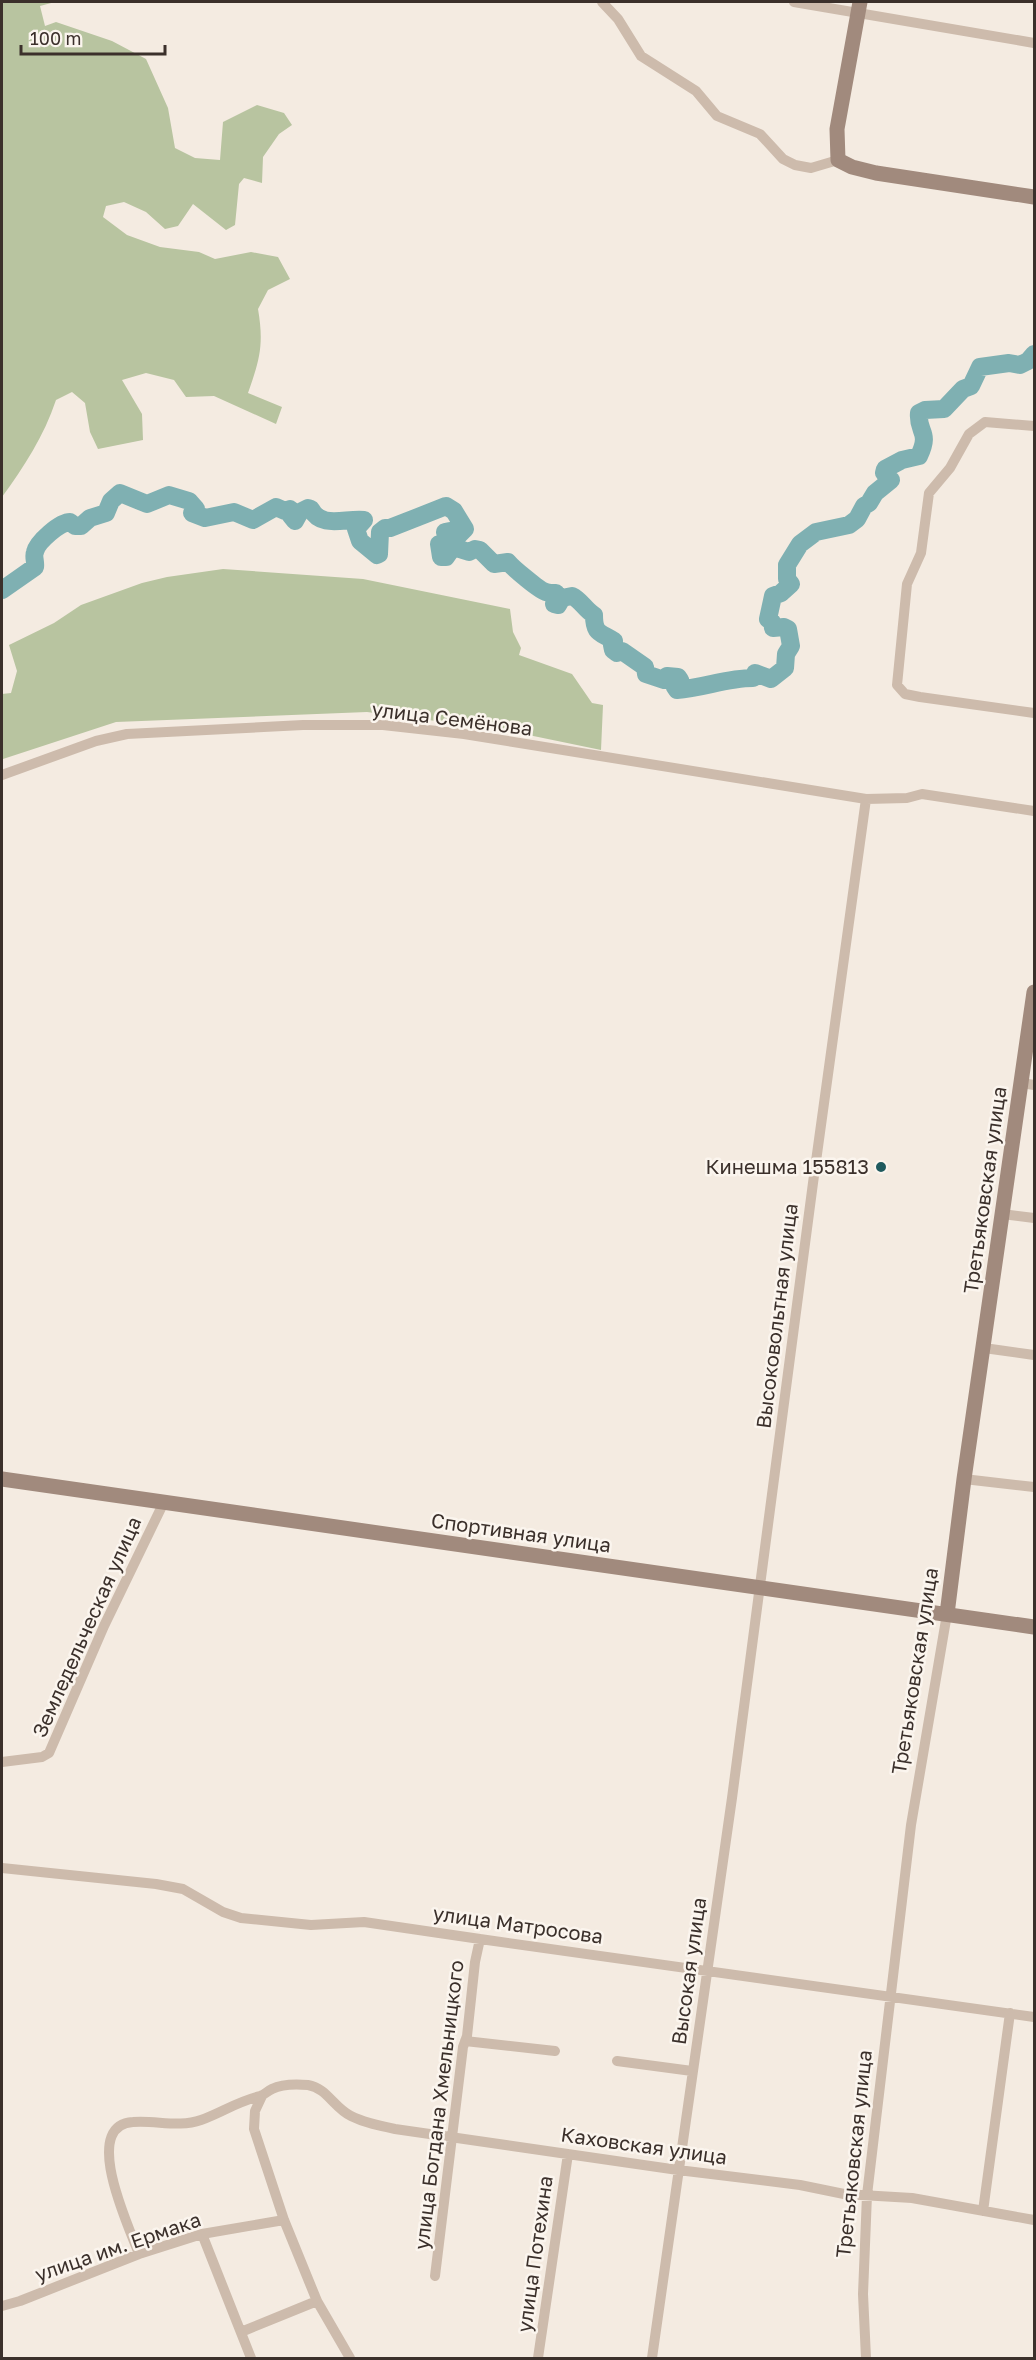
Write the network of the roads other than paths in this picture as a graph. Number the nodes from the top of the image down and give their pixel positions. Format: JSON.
{"nodes":[{"id":1,"x":603,"y":2,"type":"edge"},
{"id":2,"x":794,"y":2,"type":"edge"},
{"id":3,"x":859,"y":7,"type":"edge"},
{"id":4,"x":1035,"y":43,"type":"edge"},
{"id":5,"x":838,"y":160,"type":"junction"},
{"id":6,"x":1035,"y":197,"type":"edge"},
{"id":7,"x":1035,"y":426,"type":"edge"},
{"id":8,"x":1035,"y":713,"type":"edge"},
{"id":9,"x":2,"y":775,"type":"edge"},
{"id":10,"x":866,"y":800,"type":"junction"},
{"id":11,"x":1035,"y":811,"type":"edge"},
{"id":12,"x":1035,"y":992,"type":"edge"},
{"id":13,"x":1028,"y":1084,"type":"edge"},
{"id":14,"x":1002,"y":1214,"type":"junction"},
{"id":15,"x":1035,"y":1218,"type":"edge"},
{"id":16,"x":984,"y":1348,"type":"junction"},
{"id":17,"x":1035,"y":1355,"type":"edge"},
{"id":18,"x":2,"y":1479,"type":"edge"},
{"id":19,"x":964,"y":1479,"type":"junction"},
{"id":20,"x":1035,"y":1487,"type":"edge"},
{"id":21,"x":163,"y":1504,"type":"junction"},
{"id":22,"x":760,"y":1588,"type":"junction"},
{"id":23,"x":947,"y":1614,"type":"junction"},
{"id":24,"x":1035,"y":1627,"type":"edge"},
{"id":25,"x":2,"y":1762,"type":"edge"},
{"id":26,"x":2,"y":1868,"type":"edge"},
{"id":27,"x":480,"y":1939,"type":"junction"},
{"id":28,"x":707,"y":1970,"type":"junction"},
{"id":29,"x":892,"y":1996,"type":"junction"},
{"id":30,"x":1011,"y":2013,"type":"junction"},
{"id":31,"x":1035,"y":2017,"type":"edge"},
{"id":32,"x":465,"y":2041,"type":"junction"},
{"id":33,"x":555,"y":2051,"type":"dead end"},
{"id":34,"x":616,"y":2061,"type":"dead end"},
{"id":35,"x":692,"y":2071,"type":"junction"},
{"id":36,"x":262,"y":2096,"type":"junction"},
{"id":37,"x":453,"y":2137,"type":"junction"},
{"id":38,"x":568,"y":2154,"type":"junction"},
{"id":39,"x":678,"y":2170,"type":"junction"},
{"id":40,"x":867,"y":2195,"type":"junction"},
{"id":41,"x":983,"y":2211,"type":"junction"},
{"id":42,"x":284,"y":2220,"type":"junction"},
{"id":43,"x":1035,"y":2220,"type":"edge"},
{"id":44,"x":202,"y":2234,"type":"junction"},
{"id":45,"x":138,"y":2254,"type":"junction"},
{"id":46,"x":435,"y":2276,"type":"dead end"},
{"id":47,"x":317,"y":2301,"type":"junction"},
{"id":48,"x":2,"y":2306,"type":"edge"},
{"id":49,"x":241,"y":2332,"type":"junction"},
{"id":50,"x":251,"y":2358,"type":"edge"},
{"id":51,"x":350,"y":2358,"type":"edge"},
{"id":52,"x":538,"y":2358,"type":"edge"},
{"id":53,"x":652,"y":2358,"type":"edge"},
{"id":54,"x":866,"y":2358,"type":"edge"}],
"edges":[{"from":1,"to":5,"type":"street"},
{"from":2,"to":3,"type":"street"},
{"from":3,"to":4,"type":"street"},
{"from":3,"to":5,"type":"street"},
{"from":5,"to":6,"type":"street"},
{"from":7,"to":8,"type":"street"},
{"from":9,"to":10,"type":"street","name":"улица Семёнова"},
{"from":10,"to":11,"type":"street","name":"улица Семёнова"},
{"from":10,"to":22,"type":"street","name":"Высоковольтная улица"},
{"from":12,"to":13,"type":"street","name":"Третьяковская улица"},
{"from":13,"to":14,"type":"street","name":"Третьяковская улица"},
{"from":14,"to":15,"type":"street"},
{"from":14,"to":16,"type":"street","name":"Третьяковская улица"},
{"from":16,"to":17,"type":"street"},
{"from":16,"to":19,"type":"street","name":"Третьяковская улица"},
{"from":18,"to":21,"type":"street","name":"Спортивная улица"},
{"from":19,"to":20,"type":"street"},
{"from":19,"to":23,"type":"street","name":"Третьяковская улица"},
{"from":21,"to":22,"type":"street","name":"Спортивная улица"},
{"from":21,"to":25,"type":"street","name":"Земледельческая улица"},
{"from":22,"to":23,"type":"street","name":"Спортивная улица"},
{"from":22,"to":28,"type":"street","name":"Высокая улица"},
{"from":23,"to":24,"type":"street","name":"Спортивная улица"},
{"from":23,"to":29,"type":"street","name":"Третьяковская улица"},
{"from":26,"to":27,"type":"street","name":"улица Матросова"},
{"from":27,"to":28,"type":"street","name":"улица Матросова"},
{"from":27,"to":32,"type":"street","name":"улица Богдана Хмельницкого"},
{"from":28,"to":29,"type":"street","name":"улица Матросова"},
{"from":28,"to":35,"type":"street","name":"Высокая улица"},
{"from":29,"to":30,"type":"street","name":"улица Матросова"},
{"from":29,"to":40,"type":"street","name":"Третьяковская улица"},
{"from":30,"to":31,"type":"street","name":"улица Матросова"},
{"from":30,"to":41,"type":"street"},
{"from":32,"to":33,"type":"street"},
{"from":32,"to":37,"type":"street","name":"улица Богдана Хмельницкого"},
{"from":34,"to":35,"type":"street"},
{"from":35,"to":39,"type":"street","name":"Высокая улица"},
{"from":36,"to":37,"type":"street","name":"Каховская улица"},
{"from":36,"to":42,"type":"street"},
{"from":36,"to":45,"type":"street","name":"Каховская улица"},
{"from":37,"to":38,"type":"street","name":"Каховская улица"},
{"from":37,"to":46,"type":"street","name":"улица Богдана Хмельницкого"},
{"from":38,"to":39,"type":"street","name":"Каховская улица"},
{"from":38,"to":52,"type":"street","name":"улица Потехина"},
{"from":39,"to":40,"type":"street","name":"Каховская улица"},
{"from":39,"to":53,"type":"street","name":"Высокая улица"},
{"from":40,"to":41,"type":"street","name":"Каховская улица"},
{"from":40,"to":54,"type":"street","name":"Третьяковская улица"},
{"from":41,"to":43,"type":"street","name":"Каховская улица"},
{"from":42,"to":44,"type":"street","name":"улица им. Ермака"},
{"from":42,"to":47,"type":"street"},
{"from":44,"to":45,"type":"street","name":"улица им. Ермака"},
{"from":44,"to":49,"type":"street"},
{"from":45,"to":48,"type":"street","name":"улица им. Ермака"},
{"from":47,"to":49,"type":"street"},
{"from":47,"to":51,"type":"street"},
{"from":49,"to":50,"type":"street"}]}
